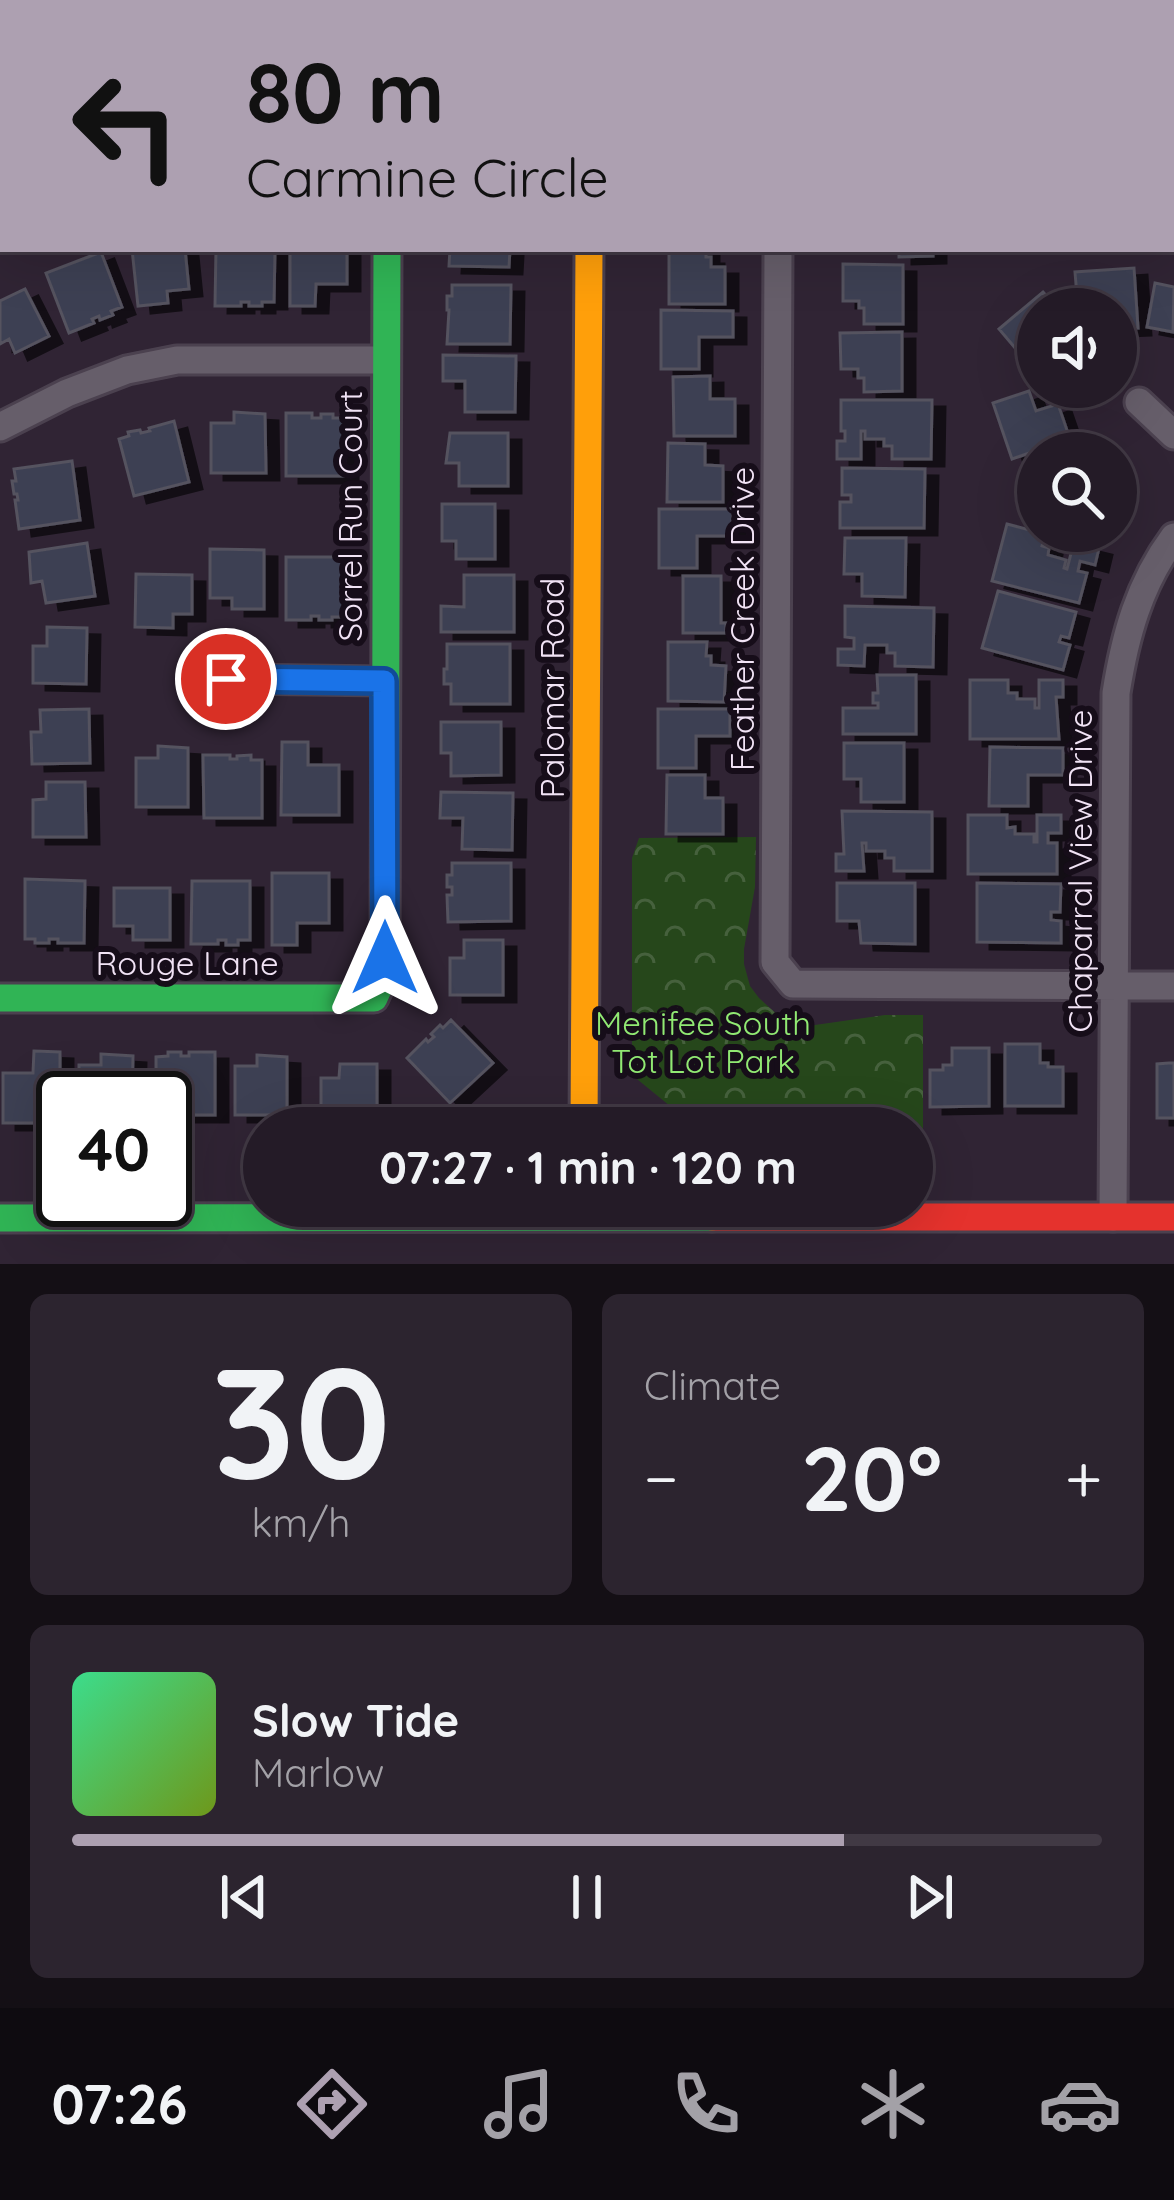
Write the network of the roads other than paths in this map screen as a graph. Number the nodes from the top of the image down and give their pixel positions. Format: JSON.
{"nodes":[{"id":1,"x":387,"y":252,"type":"edge"},
{"id":2,"x":589,"y":252,"type":"edge"},
{"id":3,"x":778,"y":252,"type":"edge"},
{"id":4,"x":386,"y":359,"type":"junction"},
{"id":5,"x":1139,"y":402,"type":"dead end"},
{"id":6,"x":0,"y":427,"type":"edge"},
{"id":7,"x":1174,"y":435,"type":"edge"},
{"id":8,"x":1174,"y":538,"type":"edge"},
{"id":9,"x":226,"y":679,"type":"dead end"},
{"id":10,"x":384,"y":681,"type":"junction"},
{"id":11,"x":1114,"y":986,"type":"junction"},
{"id":12,"x":1174,"y":986,"type":"edge"},
{"id":13,"x":0,"y":998,"type":"edge"},
{"id":14,"x":374,"y":998,"type":"joint"},
{"id":15,"x":584,"y":1107,"type":"edge"},
{"id":16,"x":933,"y":1215,"type":"edge"},
{"id":17,"x":243,"y":1216,"type":"edge"},
{"id":18,"x":1113,"y":1217,"type":"junction"},
{"id":19,"x":1174,"y":1217,"type":"edge"},
{"id":20,"x":0,"y":1218,"type":"edge"}],
"edges":[{"from":1,"to":4,"type":"street","name":"Sorrel Run Court"},
{"from":2,"to":15,"type":"street","name":"Palomar Road"},
{"from":3,"to":11,"type":"street","name":"Feather Creek Drive"},
{"from":4,"to":6,"type":"street"},
{"from":4,"to":10,"type":"street","name":"Sorrel Run Court"},
{"from":5,"to":7,"type":"street"},
{"from":8,"to":11,"type":"street","name":"Chaparral View Drive"},
{"from":9,"to":10,"type":"street"},
{"from":10,"to":14,"type":"street","name":"Sorrel Run Court"},
{"from":11,"to":12,"type":"street"},
{"from":11,"to":18,"type":"street","name":"Chaparral View Drive"},
{"from":13,"to":14,"type":"street","name":"Rouge Lane"},
{"from":16,"to":18,"type":"street"},
{"from":17,"to":20,"type":"street"},
{"from":18,"to":19,"type":"street"}]}
